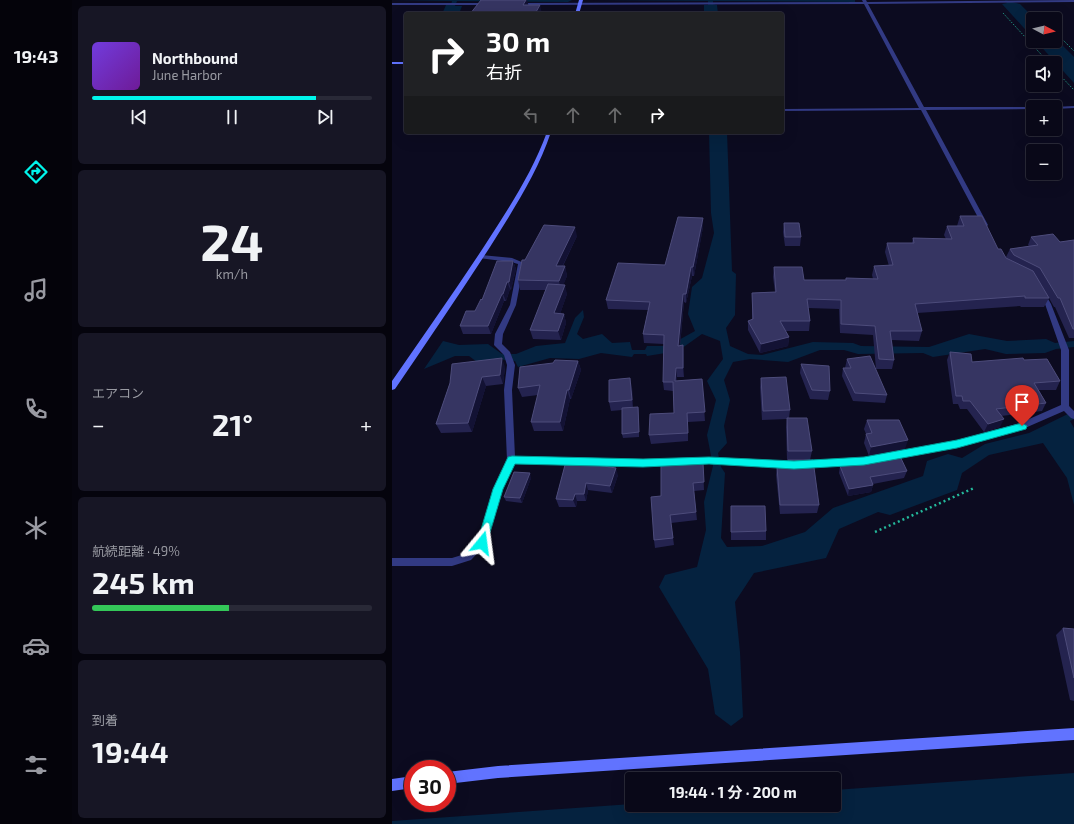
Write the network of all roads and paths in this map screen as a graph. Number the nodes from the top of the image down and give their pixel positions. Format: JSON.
{"nodes":[{"id":1,"x":865,"y":1,"type":"edge"},
{"id":2,"x":1074,"y":1,"type":"edge"},
{"id":3,"x":580,"y":2,"type":"edge"},
{"id":4,"x":993,"y":2,"type":"junction"},
{"id":5,"x":392,"y":4,"type":"edge"},
{"id":6,"x":488,"y":4,"type":"edge"},
{"id":7,"x":511,"y":4,"type":"edge"},
{"id":8,"x":578,"y":12,"type":"edge"},
{"id":9,"x":1062,"y":39,"type":"edge"},
{"id":10,"x":1074,"y":50,"type":"edge"},
{"id":11,"x":1043,"y":56,"type":"edge"},
{"id":12,"x":392,"y":63,"type":"edge"},
{"id":13,"x":404,"y":63,"type":"edge"},
{"id":14,"x":1062,"y":77,"type":"edge"},
{"id":15,"x":1074,"y":90,"type":"edge"},
{"id":16,"x":1074,"y":107,"type":"edge"},
{"id":17,"x":1026,"y":108,"type":"edge"},
{"id":18,"x":1062,"y":108,"type":"edge"},
{"id":19,"x":784,"y":110,"type":"edge"},
{"id":20,"x":922,"y":110,"type":"junction"},
{"id":21,"x":548,"y":134,"type":"edge"},
{"id":22,"x":990,"y":234,"type":"edge"},
{"id":23,"x":481,"y":257,"type":"junction"},
{"id":24,"x":1037,"y":285,"type":"edge"},
{"id":25,"x":392,"y":387,"type":"edge"},
{"id":26,"x":1069,"y":411,"type":"edge"},
{"id":27,"x":512,"y":460,"type":"junction"},
{"id":28,"x":974,"y":488,"type":"dead end"},
{"id":29,"x":875,"y":532,"type":"dead end"},
{"id":30,"x":392,"y":562,"type":"edge"},
{"id":31,"x":1074,"y":734,"type":"edge"},
{"id":32,"x":456,"y":777,"type":"edge"},
{"id":33,"x":404,"y":783,"type":"edge"},
{"id":34,"x":392,"y":785,"type":"edge"}],
"edges":[{"from":1,"to":3,"type":"street"},
{"from":1,"to":4,"type":"street"},
{"from":1,"to":20,"type":"street"},
{"from":2,"to":4,"type":"street"},
{"from":3,"to":7,"type":"street"},
{"from":3,"to":8,"type":"street"},
{"from":4,"to":11,"type":"path"},
{"from":5,"to":6,"type":"street"},
{"from":9,"to":10,"type":"path"},
{"from":12,"to":13,"type":"street"},
{"from":14,"to":15,"type":"path"},
{"from":16,"to":18,"type":"street"},
{"from":17,"to":20,"type":"street"},
{"from":19,"to":20,"type":"street"},
{"from":20,"to":22,"type":"street"},
{"from":21,"to":23,"type":"street"},
{"from":23,"to":25,"type":"street"},
{"from":23,"to":27,"type":"street"},
{"from":24,"to":26,"type":"street"},
{"from":26,"to":27,"type":"street"},
{"from":27,"to":30,"type":"street"},
{"from":28,"to":29,"type":"path"},
{"from":31,"to":32,"type":"street"},
{"from":33,"to":34,"type":"street"}]}
